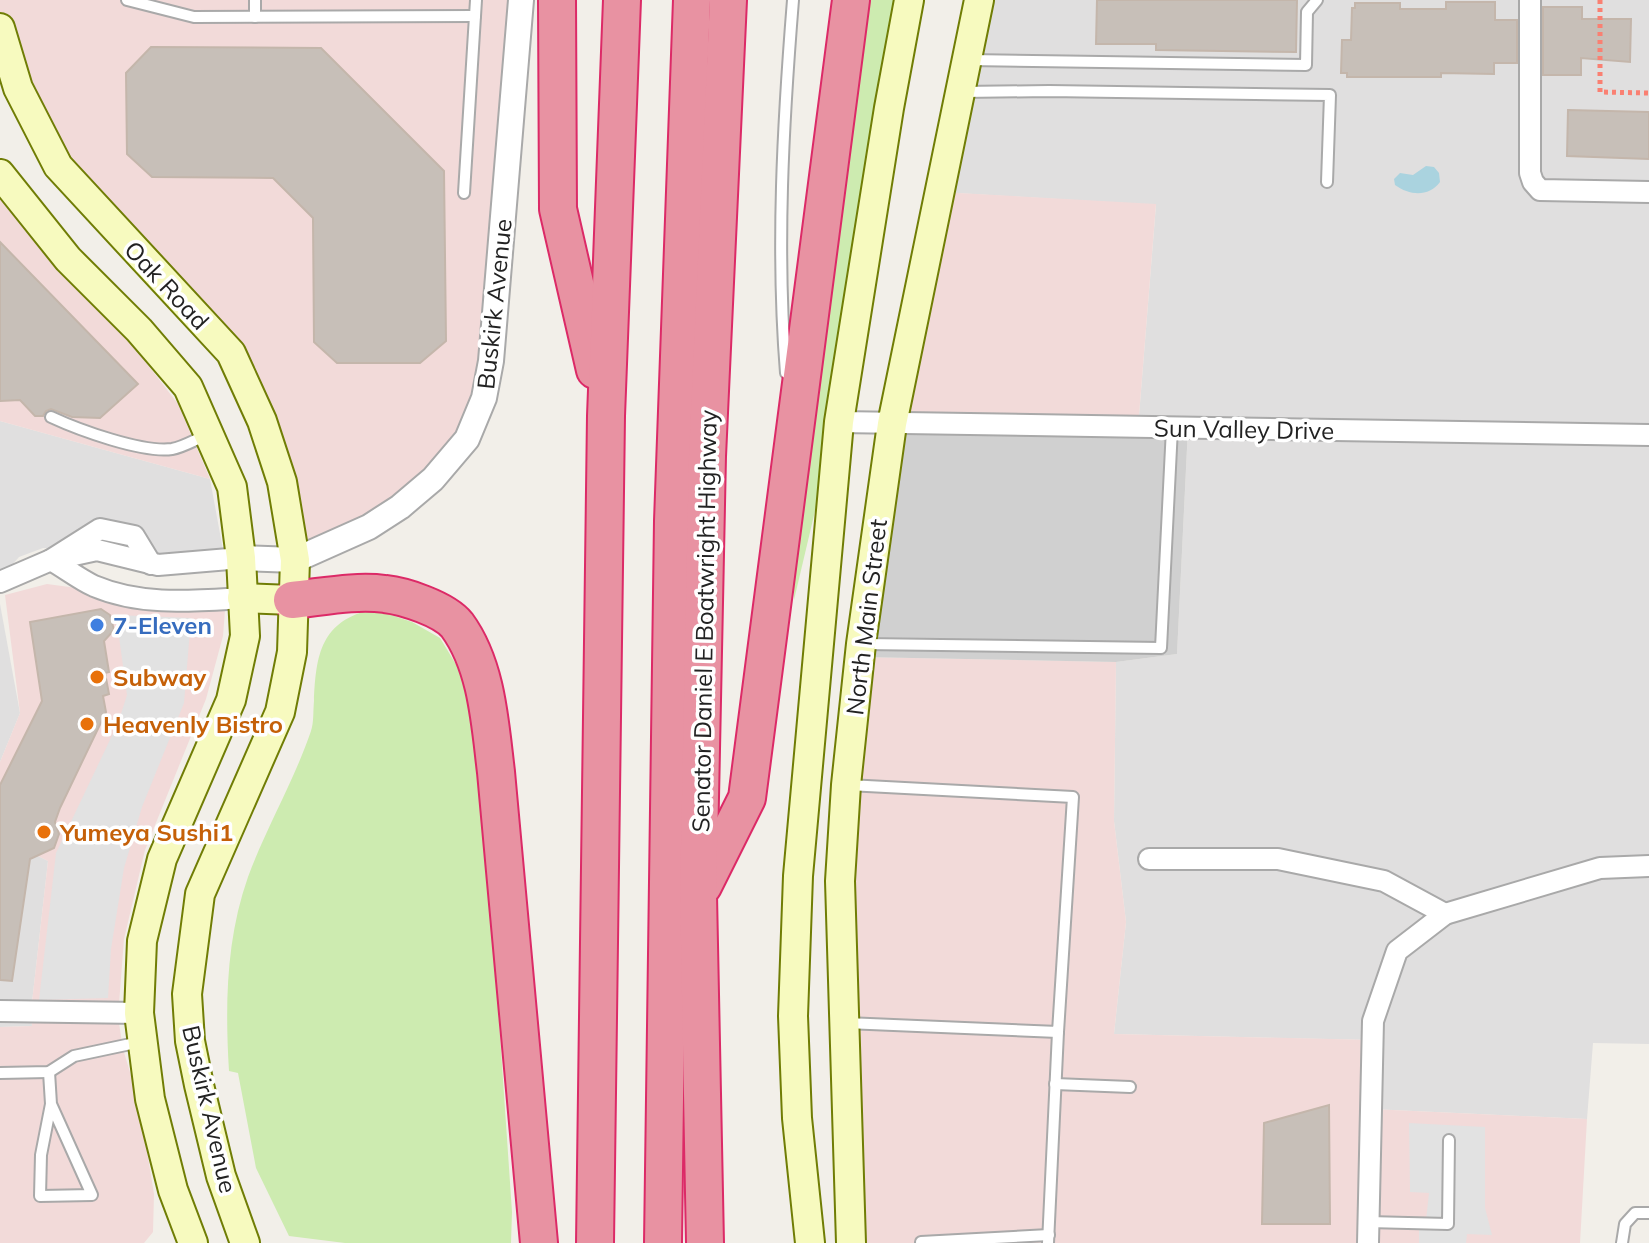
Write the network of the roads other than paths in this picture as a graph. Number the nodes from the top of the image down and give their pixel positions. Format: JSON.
{"nodes":[{"id":1,"x":127,"y":0,"type":"edge"},
{"id":2,"x":255,"y":0,"type":"edge"},
{"id":3,"x":476,"y":0,"type":"edge"},
{"id":4,"x":521,"y":0,"type":"edge"},
{"id":5,"x":557,"y":0,"type":"edge"},
{"id":6,"x":622,"y":0,"type":"edge"},
{"id":7,"x":692,"y":0,"type":"edge"},
{"id":8,"x":728,"y":0,"type":"edge"},
{"id":9,"x":793,"y":0,"type":"edge"},
{"id":10,"x":851,"y":0,"type":"edge"},
{"id":11,"x":909,"y":0,"type":"edge"},
{"id":12,"x":979,"y":0,"type":"edge"},
{"id":13,"x":1317,"y":0,"type":"edge"},
{"id":14,"x":1530,"y":0,"type":"edge"},
{"id":15,"x":475,"y":16,"type":"junction"},
{"id":16,"x":255,"y":17,"type":"junction"},
{"id":17,"x":0,"y":28,"type":"edge"},
{"id":18,"x":967,"y":60,"type":"junction"},
{"id":19,"x":960,"y":92,"type":"junction"},
{"id":20,"x":0,"y":174,"type":"edge"},
{"id":21,"x":1327,"y":182,"type":"dead end"},
{"id":22,"x":1649,"y":192,"type":"edge"},
{"id":23,"x":464,"y":193,"type":"dead end"},
{"id":24,"x":787,"y":385,"type":"dead end"},
{"id":25,"x":788,"y":399,"type":"dead end"},
{"id":26,"x":606,"y":416,"type":"junction"},
{"id":27,"x":51,"y":417,"type":"dead end"},
{"id":28,"x":839,"y":422,"type":"junction"},
{"id":29,"x":892,"y":424,"type":"junction"},
{"id":30,"x":1172,"y":428,"type":"junction"},
{"id":31,"x":209,"y":434,"type":"junction"},
{"id":32,"x":1649,"y":435,"type":"edge"},
{"id":33,"x":793,"y":455,"type":"junction"},
{"id":34,"x":241,"y":558,"type":"junction"},
{"id":35,"x":51,"y":560,"type":"junction"},
{"id":36,"x":295,"y":560,"type":"junction"},
{"id":37,"x":0,"y":582,"type":"edge"},
{"id":38,"x":242,"y":598,"type":"junction"},
{"id":39,"x":292,"y":600,"type":"junction"},
{"id":40,"x":861,"y":644,"type":"junction"},
{"id":41,"x":846,"y":785,"type":"junction"},
{"id":42,"x":1149,"y":859,"type":"dead end"},
{"id":43,"x":1649,"y":866,"type":"edge"},
{"id":44,"x":698,"y":895,"type":"junction"},
{"id":45,"x":1445,"y":914,"type":"junction"},
{"id":46,"x":0,"y":1011,"type":"edge"},
{"id":47,"x":139,"y":1013,"type":"junction"},
{"id":48,"x":844,"y":1023,"type":"junction"},
{"id":49,"x":1058,"y":1032,"type":"junction"},
{"id":50,"x":142,"y":1041,"type":"junction"},
{"id":51,"x":49,"y":1072,"type":"junction"},
{"id":52,"x":0,"y":1073,"type":"edge"},
{"id":53,"x":1055,"y":1084,"type":"junction"},
{"id":54,"x":1130,"y":1087,"type":"dead end"},
{"id":55,"x":51,"y":1104,"type":"junction"},
{"id":56,"x":1449,"y":1140,"type":"dead end"},
{"id":57,"x":1649,"y":1213,"type":"edge"},
{"id":58,"x":1368,"y":1233,"type":"edge"},
{"id":59,"x":1049,"y":1239,"type":"edge"},
{"id":60,"x":921,"y":1242,"type":"edge"},
{"id":61,"x":193,"y":1243,"type":"edge"},
{"id":62,"x":245,"y":1243,"type":"edge"},
{"id":63,"x":539,"y":1243,"type":"edge"},
{"id":64,"x":595,"y":1243,"type":"edge"},
{"id":65,"x":663,"y":1243,"type":"edge"},
{"id":66,"x":705,"y":1243,"type":"edge"},
{"id":67,"x":810,"y":1243,"type":"edge"},
{"id":68,"x":851,"y":1243,"type":"edge"},
{"id":69,"x":1622,"y":1243,"type":"edge"}],
"edges":[{"from":1,"to":16,"type":"lane"},
{"from":2,"to":16,"type":"lane"},
{"from":3,"to":15,"type":"lane"},
{"from":4,"to":36,"type":"street","name":"Buskirk Avenue"},
{"from":5,"to":26,"type":"highway"},
{"from":6,"to":26,"type":"highway"},
{"from":7,"to":65,"type":"highway"},
{"from":8,"to":44,"type":"highway","name":"Senator Daniel E Boatwright Highway"},
{"from":9,"to":24,"type":"lane"},
{"from":10,"to":33,"type":"highway"},
{"from":11,"to":28,"type":"main road","name":"North Main Street"},
{"from":12,"to":18,"type":"main road","name":"North Main Street"},
{"from":13,"to":18,"type":"lane"},
{"from":14,"to":22,"type":"street"},
{"from":15,"to":16,"type":"lane"},
{"from":15,"to":23,"type":"lane"},
{"from":17,"to":36,"type":"main road","name":"Oak Road"},
{"from":18,"to":19,"type":"main road","name":"North Main Street"},
{"from":19,"to":21,"type":"lane"},
{"from":19,"to":29,"type":"main road","name":"North Main Street"},
{"from":20,"to":31,"type":"main road"},
{"from":25,"to":33,"type":"lane"},
{"from":26,"to":64,"type":"highway"},
{"from":27,"to":31,"type":"lane"},
{"from":28,"to":29,"type":"street","name":"Sun Valley Drive"},
{"from":28,"to":67,"type":"main road","name":"North Main Street"},
{"from":29,"to":30,"type":"street","name":"Sun Valley Drive"},
{"from":29,"to":40,"type":"main road","name":"North Main Street"},
{"from":30,"to":32,"type":"street","name":"Sun Valley Drive"},
{"from":30,"to":40,"type":"lane"},
{"from":31,"to":34,"type":"main road"},
{"from":33,"to":44,"type":"highway"},
{"from":34,"to":35,"type":"street"},
{"from":34,"to":36,"type":"street","name":"Buskirk Avenue"},
{"from":34,"to":38,"type":"main road","name":"Buskirk Avenue"},
{"from":35,"to":37,"type":"street"},
{"from":35,"to":38,"type":"street"},
{"from":36,"to":39,"type":"main road","name":"Buskirk Avenue"},
{"from":38,"to":39,"type":"main road"},
{"from":38,"to":47,"type":"main road","name":"Buskirk Avenue"},
{"from":39,"to":62,"type":"main road","name":"Buskirk Avenue"},
{"from":39,"to":63,"type":"highway"},
{"from":40,"to":41,"type":"main road","name":"North Main Street"},
{"from":41,"to":48,"type":"main road","name":"North Main Street"},
{"from":41,"to":49,"type":"lane"},
{"from":42,"to":45,"type":"street"},
{"from":43,"to":45,"type":"street"},
{"from":44,"to":66,"type":"highway","name":"Senator Daniel E Boatwright Highway"},
{"from":45,"to":58,"type":"street"},
{"from":46,"to":47,"type":"street"},
{"from":47,"to":50,"type":"main road","name":"Buskirk Avenue"},
{"from":48,"to":49,"type":"lane"},
{"from":48,"to":68,"type":"main road","name":"North Main Street"},
{"from":49,"to":53,"type":"lane"},
{"from":50,"to":51,"type":"lane"},
{"from":50,"to":61,"type":"main road","name":"Buskirk Avenue"},
{"from":51,"to":52,"type":"lane"},
{"from":51,"to":55,"type":"lane"},
{"from":53,"to":54,"type":"lane"},
{"from":53,"to":59,"type":"lane"},
{"from":55,"to":55,"type":"lane"},
{"from":56,"to":58,"type":"lane"},
{"from":57,"to":69,"type":"lane"},
{"from":59,"to":60,"type":"lane"}]}
